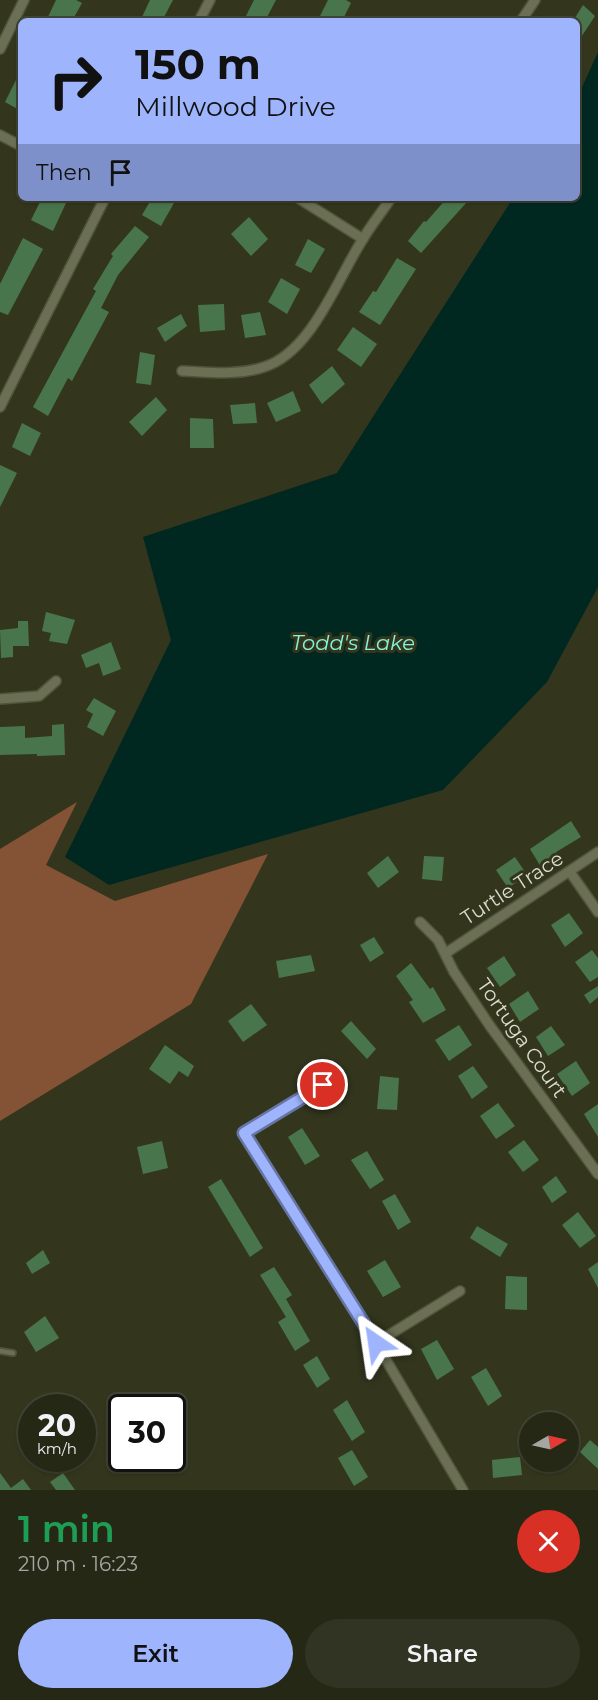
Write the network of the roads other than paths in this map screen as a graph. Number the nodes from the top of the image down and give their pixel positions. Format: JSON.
{"nodes":[{"id":1,"x":24,"y":0,"type":"edge"},
{"id":2,"x":210,"y":0,"type":"edge"},
{"id":3,"x":535,"y":0,"type":"edge"},
{"id":4,"x":201,"y":18,"type":"edge"},
{"id":5,"x":522,"y":18,"type":"edge"},
{"id":6,"x":0,"y":49,"type":"edge"},
{"id":7,"x":0,"y":135,"type":"edge"},
{"id":8,"x":18,"y":144,"type":"edge"},
{"id":9,"x":103,"y":201,"type":"edge"},
{"id":10,"x":302,"y":201,"type":"edge"},
{"id":11,"x":389,"y":201,"type":"edge"},
{"id":12,"x":363,"y":239,"type":"junction"},
{"id":13,"x":182,"y":371,"type":"dead end"},
{"id":14,"x":0,"y":407,"type":"edge"},
{"id":15,"x":56,"y":681,"type":"dead end"},
{"id":16,"x":0,"y":699,"type":"edge"},
{"id":17,"x":598,"y":852,"type":"edge"},
{"id":18,"x":570,"y":872,"type":"junction"},
{"id":19,"x":598,"y":912,"type":"edge"},
{"id":20,"x":420,"y":922,"type":"dead end"},
{"id":21,"x":446,"y":953,"type":"junction"},
{"id":22,"x":323,"y":1085,"type":"dead end"},
{"id":23,"x":598,"y":1174,"type":"edge"},
{"id":24,"x":460,"y":1291,"type":"dead end"},
{"id":25,"x":376,"y":1343,"type":"junction"},
{"id":26,"x":0,"y":1351,"type":"edge"},
{"id":27,"x":13,"y":1353,"type":"dead end"},
{"id":28,"x":463,"y":1490,"type":"edge"}],
"edges":[{"from":1,"to":6,"type":"street"},
{"from":2,"to":4,"type":"street"},
{"from":3,"to":5,"type":"street"},
{"from":7,"to":8,"type":"street"},
{"from":9,"to":14,"type":"street"},
{"from":10,"to":12,"type":"street"},
{"from":11,"to":12,"type":"street"},
{"from":12,"to":13,"type":"street"},
{"from":15,"to":16,"type":"street"},
{"from":17,"to":18,"type":"street","name":"Turtle Trace"},
{"from":18,"to":19,"type":"street"},
{"from":18,"to":21,"type":"street","name":"Turtle Trace"},
{"from":20,"to":21,"type":"street","name":"Tortuga Court"},
{"from":21,"to":23,"type":"street","name":"Tortuga Court"},
{"from":22,"to":25,"type":"street"},
{"from":24,"to":25,"type":"street"},
{"from":25,"to":28,"type":"street"},
{"from":26,"to":27,"type":"lane"}]}
